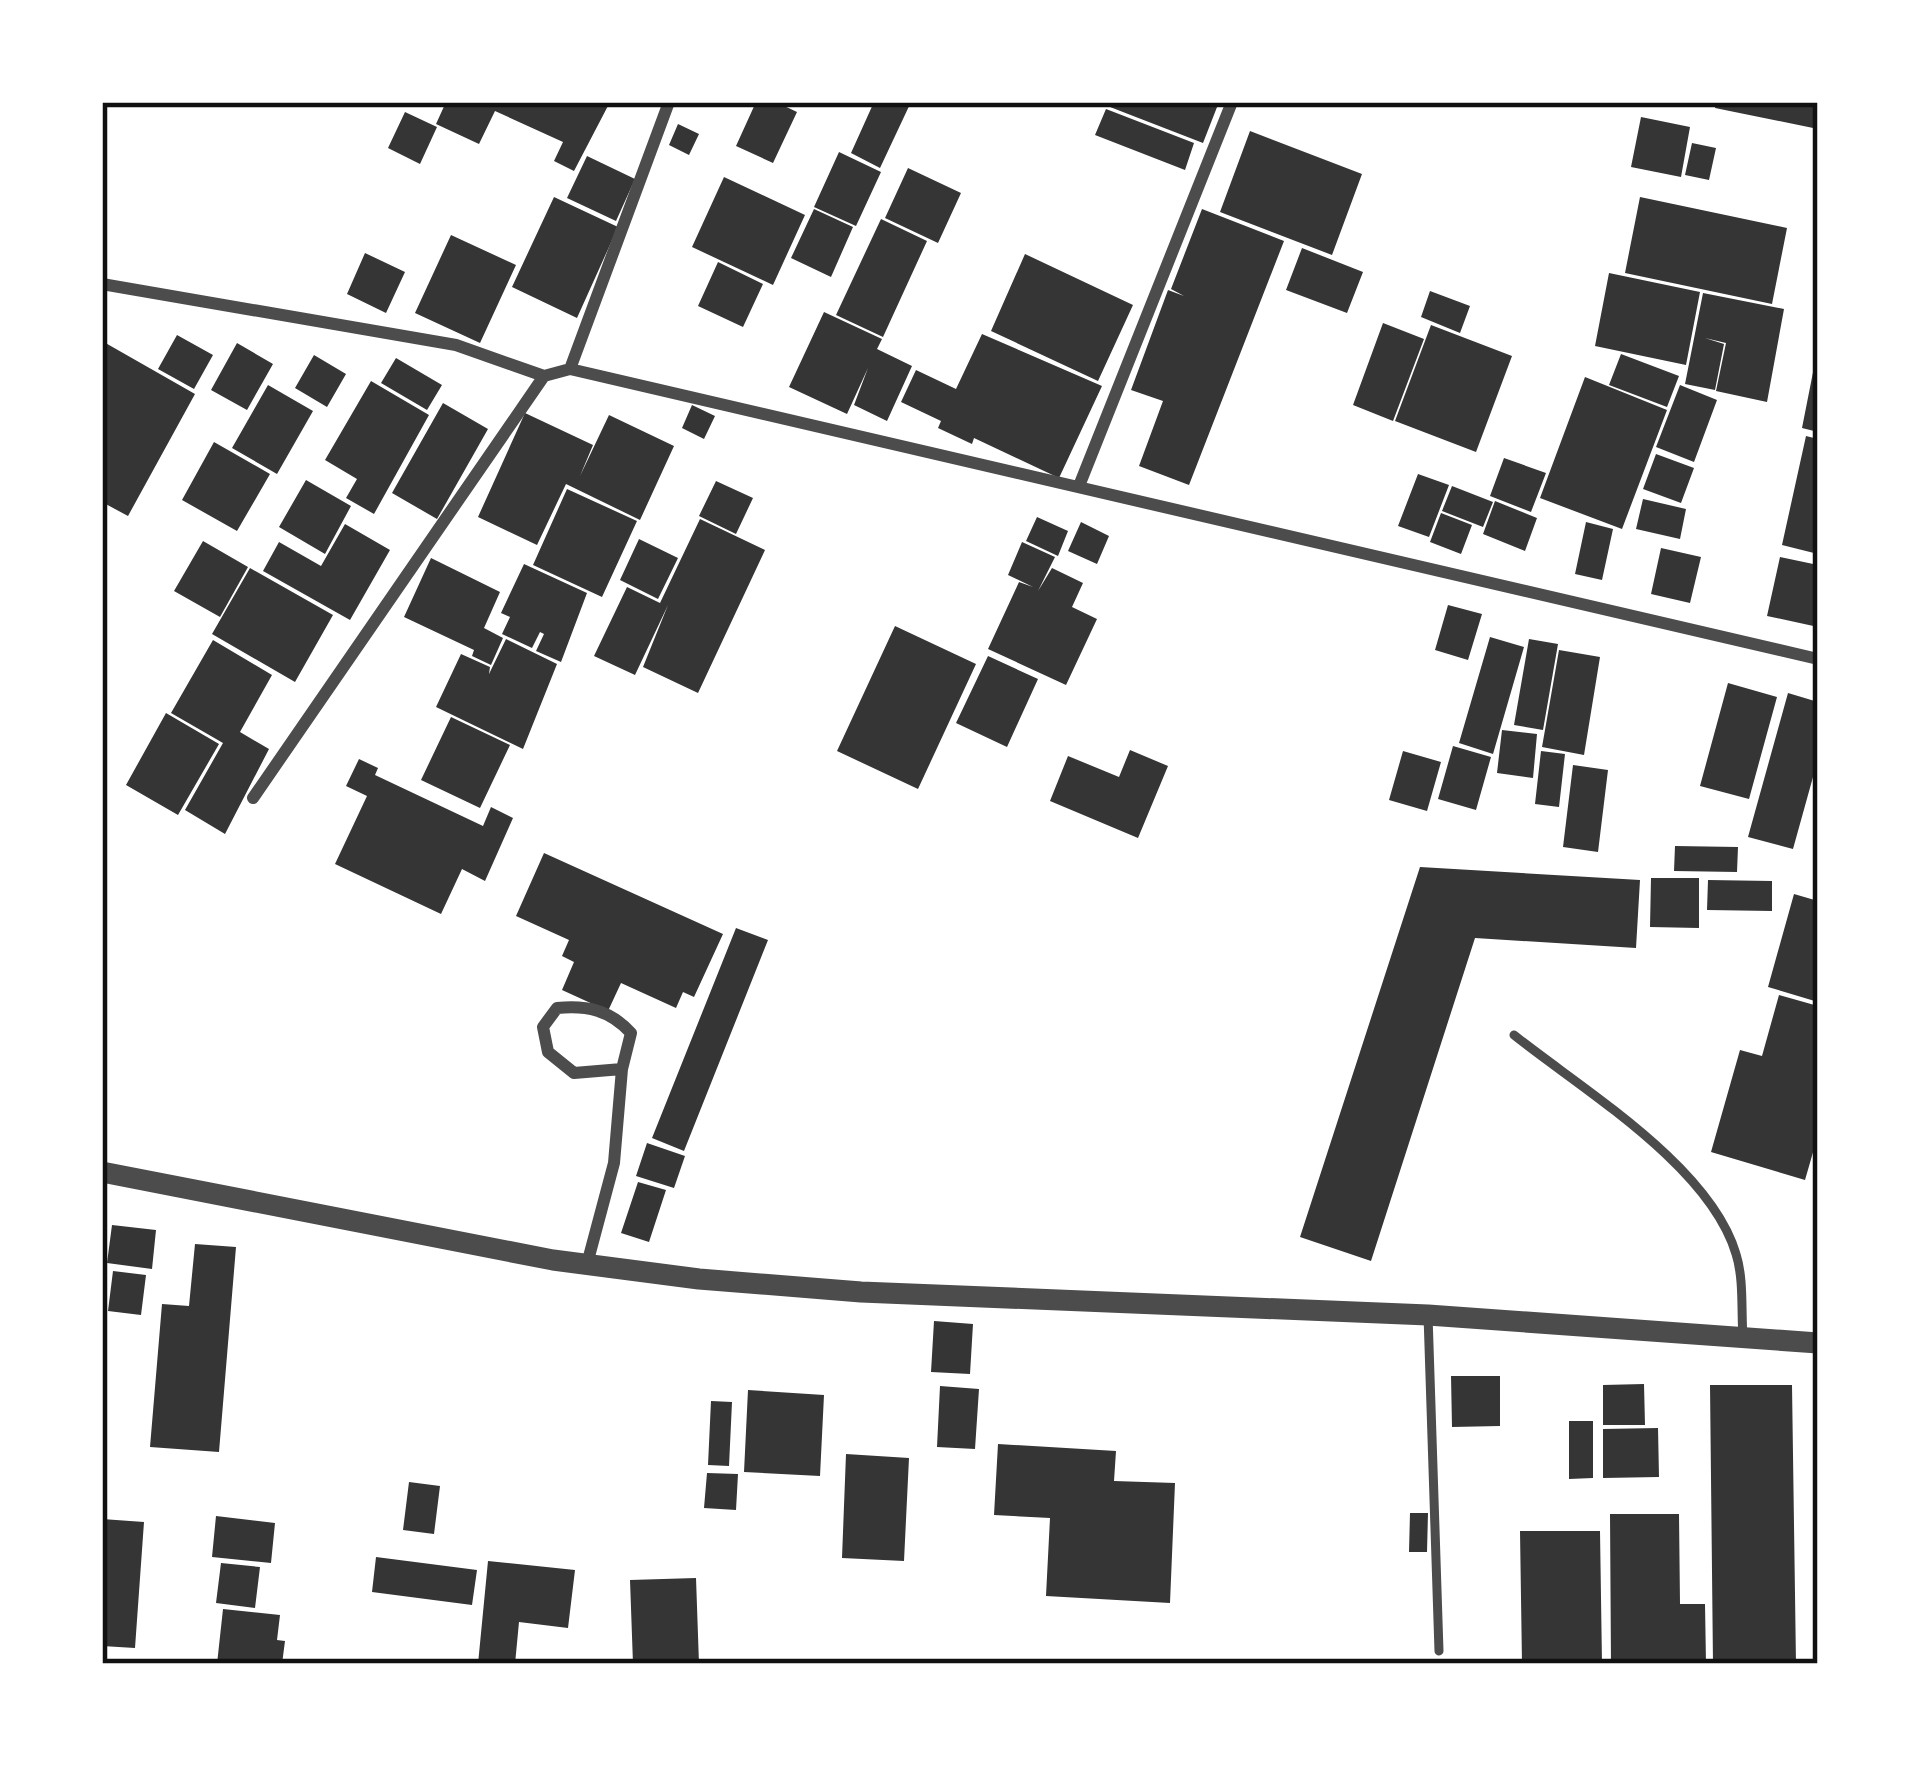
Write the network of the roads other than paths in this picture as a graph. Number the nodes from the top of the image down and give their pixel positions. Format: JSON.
{"nodes":[{"id":1,"x":669,"y":102,"type":"edge"},
{"id":2,"x":1232,"y":102,"type":"edge"},
{"id":3,"x":102,"y":284,"type":"edge"},
{"id":4,"x":570,"y":369,"type":"junction"},
{"id":5,"x":544,"y":376,"type":"junction"},
{"id":6,"x":1079,"y":486,"type":"junction"},
{"id":7,"x":1818,"y":659,"type":"edge"},
{"id":8,"x":253,"y":798,"type":"dead end"},
{"id":9,"x":1514,"y":1035,"type":"dead end"},
{"id":10,"x":622,"y":1069,"type":"junction"},
{"id":11,"x":102,"y":1172,"type":"edge"},
{"id":12,"x":587,"y":1264,"type":"junction"},
{"id":13,"x":1428,"y":1315,"type":"junction"},
{"id":14,"x":1743,"y":1337,"type":"junction"},
{"id":15,"x":1818,"y":1342,"type":"edge"},
{"id":16,"x":1439,"y":1652,"type":"dead end"}],
"edges":[{"from":1,"to":4,"type":"street"},
{"from":2,"to":6,"type":"street"},
{"from":3,"to":5,"type":"street"},
{"from":4,"to":5,"type":"street"},
{"from":4,"to":6,"type":"street"},
{"from":5,"to":8,"type":"street"},
{"from":6,"to":7,"type":"street"},
{"from":9,"to":14,"type":"lane"},
{"from":10,"to":10,"type":"street"},
{"from":10,"to":12,"type":"street"},
{"from":11,"to":12,"type":"street"},
{"from":12,"to":13,"type":"street"},
{"from":13,"to":14,"type":"street"},
{"from":13,"to":16,"type":"lane"},
{"from":14,"to":15,"type":"street"}]}
